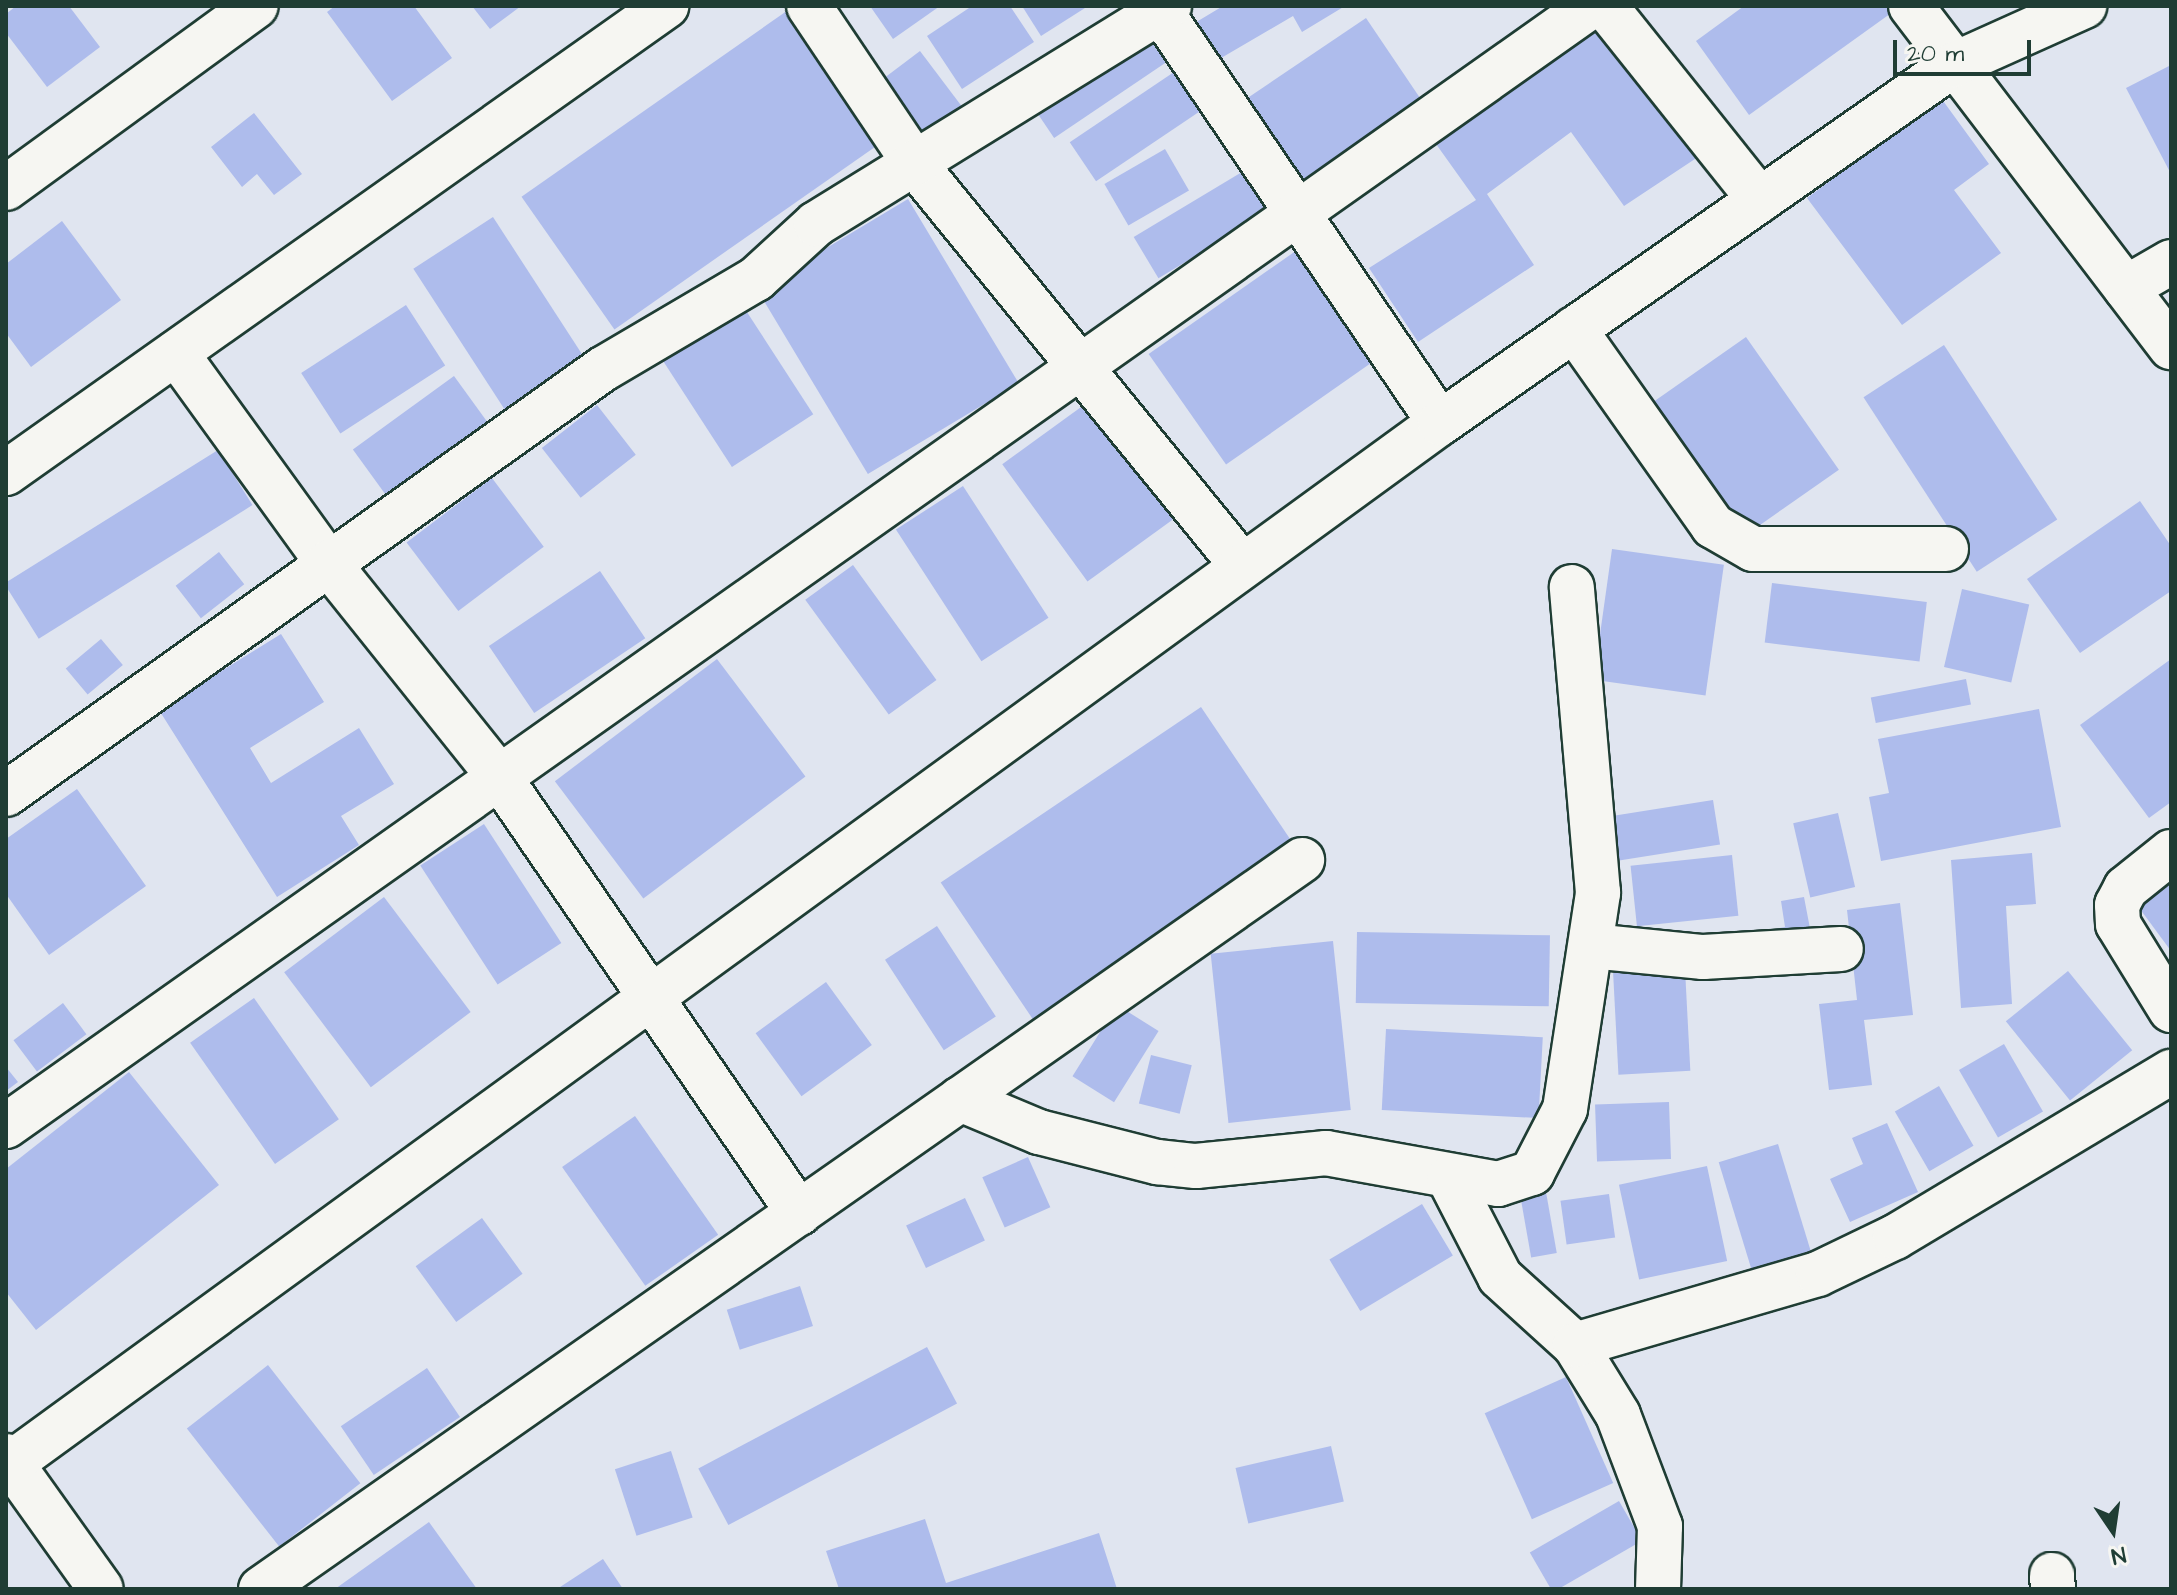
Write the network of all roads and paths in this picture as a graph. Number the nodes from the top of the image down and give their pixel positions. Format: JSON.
{"nodes":[{"id":1,"x":666,"y":6,"type":"edge"},
{"id":2,"x":809,"y":6,"type":"edge"},
{"id":3,"x":1591,"y":6,"type":"edge"},
{"id":4,"x":1605,"y":6,"type":"edge"},
{"id":5,"x":1911,"y":6,"type":"edge"},
{"id":6,"x":2084,"y":6,"type":"edge"},
{"id":7,"x":1162,"y":7,"type":"edge"},
{"id":8,"x":234,"y":12,"type":"edge"},
{"id":9,"x":1953,"y":65,"type":"junction"},
{"id":10,"x":918,"y":168,"type":"junction"},
{"id":11,"x":6,"y":188,"type":"edge"},
{"id":12,"x":1760,"y":200,"type":"junction"},
{"id":13,"x":1301,"y":211,"type":"junction"},
{"id":14,"x":2171,"y":262,"type":"edge"},
{"id":15,"x":2126,"y":288,"type":"junction"},
{"id":16,"x":1574,"y":329,"type":"junction"},
{"id":17,"x":2171,"y":347,"type":"edge"},
{"id":18,"x":176,"y":353,"type":"junction"},
{"id":19,"x":1081,"y":367,"type":"junction"},
{"id":20,"x":1440,"y":423,"type":"junction"},
{"id":21,"x":6,"y":473,"type":"edge"},
{"id":22,"x":1946,"y":549,"type":"dead end"},
{"id":23,"x":328,"y":563,"type":"junction"},
{"id":24,"x":1241,"y":564,"type":"junction"},
{"id":25,"x":1572,"y":587,"type":"dead end"},
{"id":26,"x":500,"y":778,"type":"junction"},
{"id":27,"x":6,"y":794,"type":"edge"},
{"id":28,"x":2171,"y":852,"type":"edge"},
{"id":29,"x":1302,"y":860,"type":"dead end"},
{"id":30,"x":1591,"y":946,"type":"junction"},
{"id":31,"x":1841,"y":949,"type":"dead end"},
{"id":32,"x":654,"y":999,"type":"junction"},
{"id":33,"x":2171,"y":1010,"type":"edge"},
{"id":34,"x":2171,"y":1072,"type":"edge"},
{"id":35,"x":960,"y":1099,"type":"junction"},
{"id":36,"x":6,"y":1126,"type":"edge"},
{"id":37,"x":1449,"y":1178,"type":"junction"},
{"id":38,"x":799,"y":1213,"type":"junction"},
{"id":39,"x":1575,"y":1345,"type":"junction"},
{"id":40,"x":8,"y":1462,"type":"edge"},
{"id":41,"x":101,"y":1589,"type":"edge"},
{"id":42,"x":261,"y":1589,"type":"edge"},
{"id":43,"x":1658,"y":1589,"type":"edge"}],
"edges":[{"from":1,"to":18,"type":"street"},
{"from":2,"to":10,"type":"street"},
{"from":3,"to":13,"type":"street"},
{"from":4,"to":12,"type":"street"},
{"from":5,"to":9,"type":"street"},
{"from":6,"to":9,"type":"street"},
{"from":7,"to":10,"type":"street"},
{"from":7,"to":13,"type":"street"},
{"from":8,"to":11,"type":"street"},
{"from":9,"to":12,"type":"street"},
{"from":9,"to":15,"type":"street"},
{"from":10,"to":19,"type":"street"},
{"from":10,"to":23,"type":"street"},
{"from":12,"to":16,"type":"street"},
{"from":13,"to":19,"type":"street"},
{"from":13,"to":20,"type":"street"},
{"from":14,"to":15,"type":"street"},
{"from":15,"to":17,"type":"street"},
{"from":16,"to":20,"type":"street"},
{"from":16,"to":22,"type":"street"},
{"from":18,"to":21,"type":"street"},
{"from":18,"to":23,"type":"street"},
{"from":19,"to":24,"type":"street"},
{"from":19,"to":26,"type":"street"},
{"from":20,"to":24,"type":"street"},
{"from":23,"to":26,"type":"street"},
{"from":23,"to":27,"type":"street"},
{"from":24,"to":32,"type":"street"},
{"from":25,"to":30,"type":"street"},
{"from":26,"to":32,"type":"street"},
{"from":26,"to":36,"type":"street"},
{"from":28,"to":33,"type":"street"},
{"from":29,"to":35,"type":"street"},
{"from":30,"to":31,"type":"street"},
{"from":30,"to":37,"type":"street"},
{"from":32,"to":38,"type":"street"},
{"from":32,"to":40,"type":"street"},
{"from":34,"to":39,"type":"street"},
{"from":35,"to":37,"type":"street"},
{"from":35,"to":38,"type":"street"},
{"from":37,"to":39,"type":"street"},
{"from":38,"to":42,"type":"street"},
{"from":39,"to":43,"type":"street"},
{"from":40,"to":41,"type":"street"}]}
